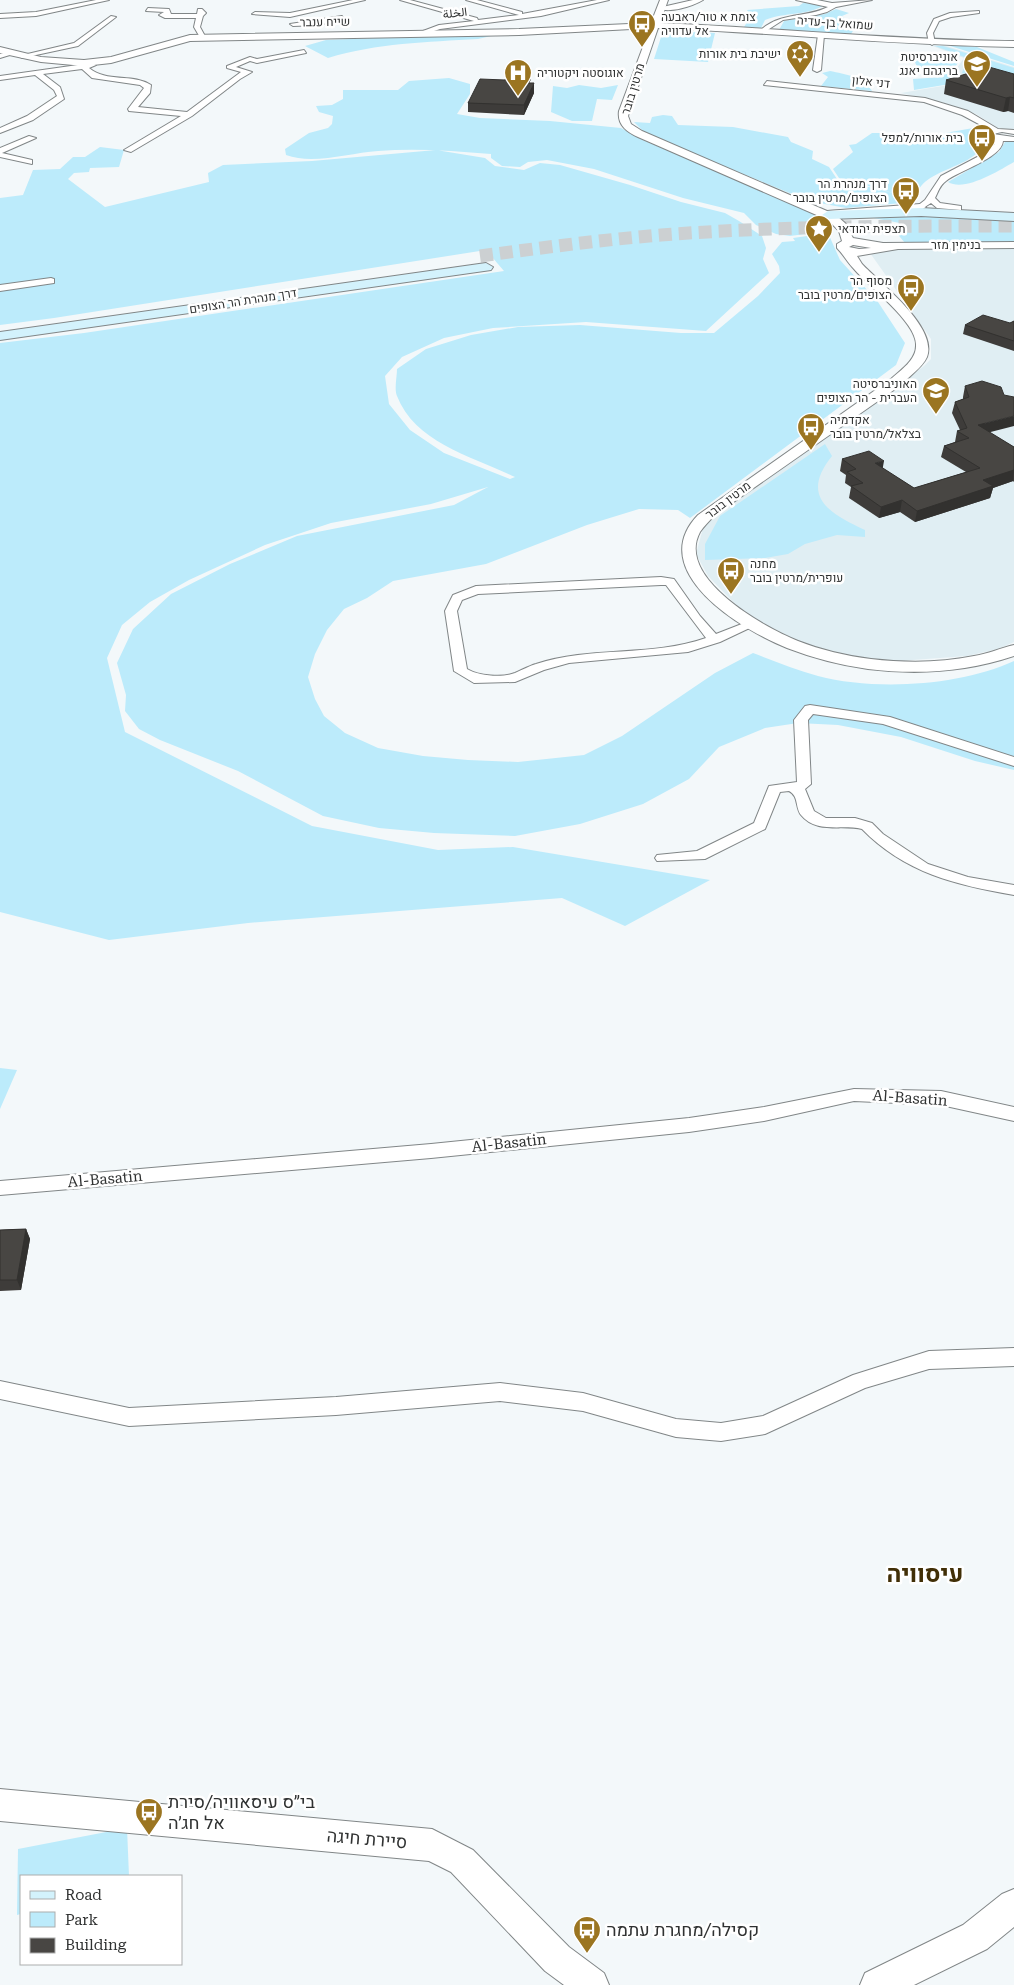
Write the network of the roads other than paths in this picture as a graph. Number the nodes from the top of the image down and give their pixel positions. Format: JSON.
{"nodes":[{"id":1,"x":106,"y":0,"type":"edge"},
{"id":2,"x":362,"y":0,"type":"edge"},
{"id":3,"x":402,"y":0,"type":"edge"},
{"id":4,"x":469,"y":0,"type":"edge"},
{"id":5,"x":606,"y":0,"type":"edge"},
{"id":6,"x":700,"y":0,"type":"edge"},
{"id":7,"x":799,"y":0,"type":"edge"},
{"id":8,"x":869,"y":0,"type":"edge"},
{"id":9,"x":663,"y":4,"type":"edge"},
{"id":10,"x":833,"y":5,"type":"junction"},
{"id":11,"x":148,"y":10,"type":"dead end"},
{"id":12,"x":977,"y":12,"type":"dead end"},
{"id":13,"x":255,"y":14,"type":"dead end"},
{"id":14,"x":290,"y":15,"type":"junction"},
{"id":15,"x":531,"y":15,"type":"junction"},
{"id":16,"x":0,"y":16,"type":"edge"},
{"id":17,"x":112,"y":17,"type":"dead end"},
{"id":18,"x":342,"y":18,"type":"dead end"},
{"id":19,"x":485,"y":21,"type":"junction"},
{"id":20,"x":293,"y":24,"type":"junction"},
{"id":21,"x":655,"y":26,"type":"junction"},
{"id":22,"x":764,"y":30,"type":"junction"},
{"id":23,"x":425,"y":32,"type":"junction"},
{"id":24,"x":821,"y":34,"type":"junction"},
{"id":25,"x":292,"y":36,"type":"junction"},
{"id":26,"x":203,"y":38,"type":"junction"},
{"id":27,"x":932,"y":42,"type":"junction"},
{"id":28,"x":1014,"y":44,"type":"edge"},
{"id":29,"x":0,"y":50,"type":"edge"},
{"id":30,"x":304,"y":52,"type":"dead end"},
{"id":31,"x":12,"y":54,"type":"junction"},
{"id":32,"x":0,"y":56,"type":"edge"},
{"id":33,"x":22,"y":56,"type":"junction"},
{"id":34,"x":101,"y":61,"type":"junction"},
{"id":35,"x":83,"y":66,"type":"junction"},
{"id":36,"x":817,"y":70,"type":"dead end"},
{"id":37,"x":36,"y":72,"type":"junction"},
{"id":38,"x":0,"y":78,"type":"edge"},
{"id":39,"x":767,"y":83,"type":"dead end"},
{"id":40,"x":189,"y":114,"type":"junction"},
{"id":41,"x":996,"y":130,"type":"junction"},
{"id":42,"x":0,"y":131,"type":"edge"},
{"id":43,"x":1014,"y":132,"type":"edge"},
{"id":44,"x":32,"y":138,"type":"dead end"},
{"id":45,"x":999,"y":139,"type":"junction"},
{"id":46,"x":1014,"y":139,"type":"edge"},
{"id":47,"x":0,"y":150,"type":"edge"},
{"id":48,"x":128,"y":150,"type":"dead end"},
{"id":49,"x":0,"y":155,"type":"edge"},
{"id":50,"x":29,"y":162,"type":"dead end"},
{"id":51,"x":930,"y":198,"type":"junction"},
{"id":52,"x":920,"y":207,"type":"junction"},
{"id":53,"x":958,"y":208,"type":"junction"},
{"id":54,"x":830,"y":212,"type":"junction"},
{"id":55,"x":1014,"y":212,"type":"edge"},
{"id":56,"x":874,"y":213,"type":"junction"},
{"id":57,"x":1014,"y":217,"type":"edge"},
{"id":58,"x":851,"y":228,"type":"junction"},
{"id":59,"x":1014,"y":245,"type":"edge"},
{"id":60,"x":848,"y":246,"type":"junction"},
{"id":61,"x":866,"y":247,"type":"junction"},
{"id":62,"x":864,"y":272,"type":"junction"},
{"id":63,"x":52,"y":281,"type":"dead end"},
{"id":64,"x":0,"y":288,"type":"edge"},
{"id":65,"x":0,"y":329,"type":"edge"},
{"id":66,"x":0,"y":336,"type":"edge"},
{"id":67,"x":752,"y":624,"type":"junction"},
{"id":68,"x":715,"y":639,"type":"junction"},
{"id":69,"x":1014,"y":650,"type":"edge"},
{"id":70,"x":1014,"y":762,"type":"edge"},
{"id":71,"x":798,"y":788,"type":"junction"},
{"id":72,"x":662,"y":858,"type":"dead end"},
{"id":73,"x":1014,"y":890,"type":"edge"},
{"id":74,"x":1014,"y":1114,"type":"edge"},
{"id":75,"x":0,"y":1188,"type":"edge"},
{"id":76,"x":1014,"y":1357,"type":"edge"},
{"id":77,"x":0,"y":1390,"type":"edge"},
{"id":78,"x":0,"y":1805,"type":"edge"},
{"id":79,"x":1014,"y":1906,"type":"edge"},
{"id":80,"x":592,"y":1985,"type":"edge"},
{"id":81,"x":877,"y":1985,"type":"edge"}],
"edges":[{"from":1,"to":16,"type":"street"},
{"from":2,"to":14,"type":"street"},
{"from":3,"to":19,"type":"street"},
{"from":4,"to":15,"type":"street"},
{"from":5,"to":15,"type":"street","name":"الخلة"},
{"from":6,"to":9,"type":"street"},
{"from":7,"to":10,"type":"street"},
{"from":8,"to":10,"type":"street"},
{"from":9,"to":21,"type":"street"},
{"from":10,"to":22,"type":"street"},
{"from":11,"to":26,"type":"street"},
{"from":12,"to":27,"type":"street"},
{"from":13,"to":14,"type":"street"},
{"from":14,"to":20,"type":"street"},
{"from":15,"to":19,"type":"street","name":"الخلة"},
{"from":17,"to":33,"type":"street"},
{"from":18,"to":20,"type":"street"},
{"from":19,"to":23,"type":"street","name":"الخلة"},
{"from":20,"to":25,"type":"street"},
{"from":21,"to":22,"type":"street","name":"שמואל בן-עדיה"},
{"from":21,"to":23,"type":"street","name":"שייח ענבר"},
{"from":21,"to":54,"type":"street","name":"מרטין בובר"},
{"from":22,"to":24,"type":"street","name":"שמואל בן-עדיה"},
{"from":23,"to":25,"type":"street","name":"שייח ענבר"},
{"from":24,"to":27,"type":"street","name":"שמואל בן-עדיה"},
{"from":24,"to":36,"type":"street"},
{"from":25,"to":26,"type":"street","name":"שייח ענבר"},
{"from":26,"to":34,"type":"street","name":"שייח ענבר"},
{"from":27,"to":28,"type":"street","name":"שמואל בן-עדיה"},
{"from":29,"to":31,"type":"street","name":"שייח ענבר"},
{"from":30,"to":40,"type":"street"},
{"from":31,"to":32,"type":"street"},
{"from":31,"to":33,"type":"street","name":"שייח ענבר"},
{"from":33,"to":34,"type":"street","name":"שייח ענבר"},
{"from":34,"to":35,"type":"street"},
{"from":35,"to":37,"type":"street"},
{"from":35,"to":40,"type":"street"},
{"from":37,"to":38,"type":"street"},
{"from":37,"to":42,"type":"street"},
{"from":39,"to":41,"type":"street","name":"דני אלון"},
{"from":40,"to":48,"type":"street"},
{"from":41,"to":43,"type":"street"},
{"from":41,"to":45,"type":"street"},
{"from":44,"to":47,"type":"street"},
{"from":45,"to":46,"type":"street"},
{"from":45,"to":51,"type":"street"},
{"from":49,"to":50,"type":"street"},
{"from":51,"to":52,"type":"street"},
{"from":51,"to":53,"type":"street"},
{"from":52,"to":53,"type":"main road"},
{"from":52,"to":54,"type":"street"},
{"from":53,"to":55,"type":"main road"},
{"from":54,"to":56,"type":"main road"},
{"from":54,"to":58,"type":"street","name":"מרטין בובר"},
{"from":54,"to":60,"type":"street","name":"מרטין בובר"},
{"from":56,"to":57,"type":"main road"},
{"from":56,"to":58,"type":"main road"},
{"from":58,"to":61,"type":"street","name":"מרטין בובר"},
{"from":59,"to":61,"type":"street","name":"בנימין מזר"},
{"from":60,"to":61,"type":"street","name":"בנימין מזר"},
{"from":60,"to":62,"type":"street","name":"מרטין בובר"},
{"from":61,"to":62,"type":"street"},
{"from":62,"to":67,"type":"street","name":"מרטין בובר"},
{"from":63,"to":64,"type":"street"},
{"from":65,"to":66,"type":"main road","name":"דרך מנהרת הר הצופים"},
{"from":67,"to":68,"type":"street"},
{"from":67,"to":69,"type":"street","name":"מרטין בובר"},
{"from":68,"to":68,"type":"street"},
{"from":70,"to":71,"type":"street"},
{"from":71,"to":72,"type":"street"},
{"from":71,"to":73,"type":"street"},
{"from":74,"to":75,"type":"street","name":"Al-Basatin"},
{"from":76,"to":77,"type":"street"},
{"from":78,"to":80,"type":"street","name":"סיירת חיגה"},
{"from":79,"to":81,"type":"street"}]}
